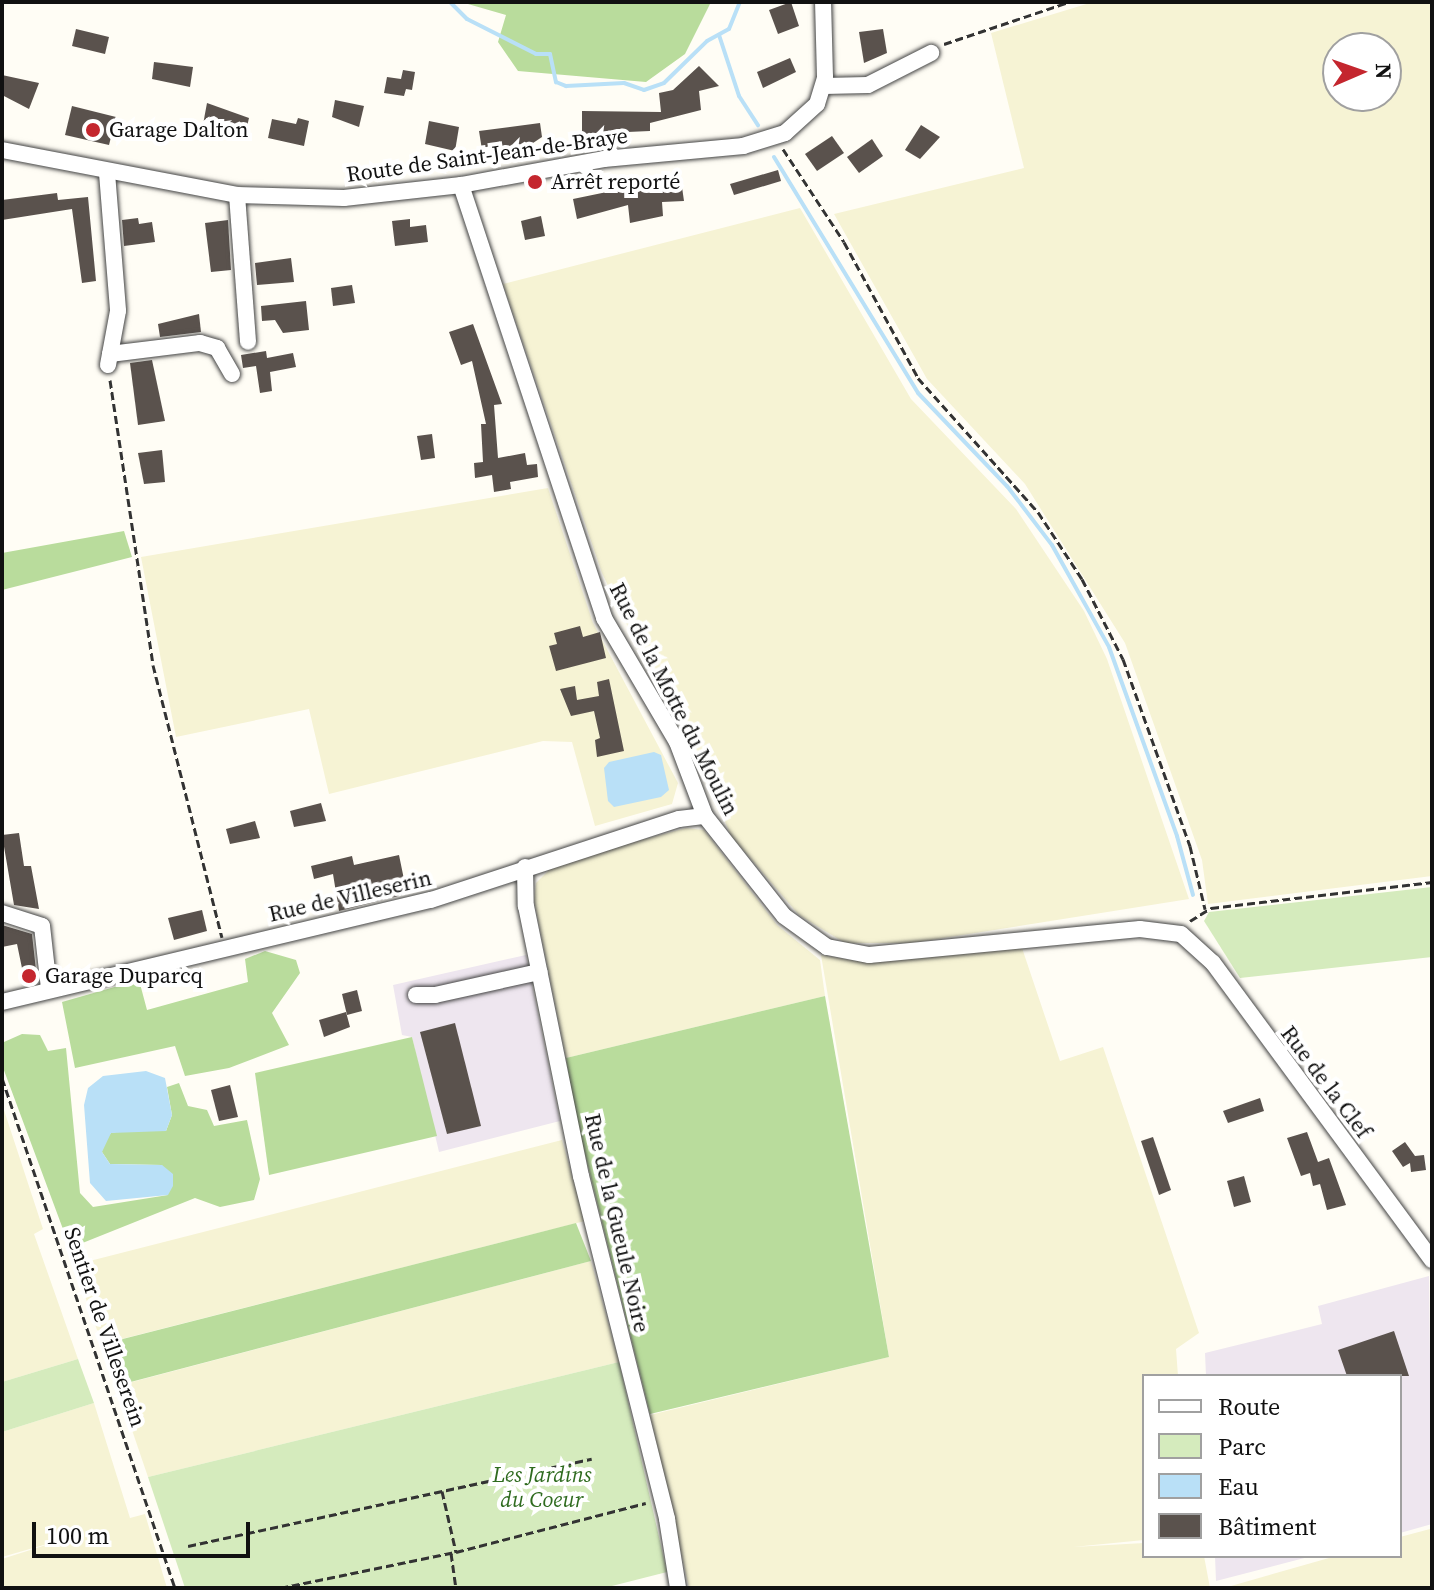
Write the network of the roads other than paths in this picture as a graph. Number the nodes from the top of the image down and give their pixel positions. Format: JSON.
{"nodes":[{"id":1,"x":823,"y":2,"type":"edge"},
{"id":2,"x":931,"y":53,"type":"road end"},
{"id":3,"x":824,"y":86,"type":"junction"},
{"id":4,"x":2,"y":150,"type":"edge"},
{"id":5,"x":107,"y":173,"type":"junction"},
{"id":6,"x":461,"y":185,"type":"junction"},
{"id":7,"x":237,"y":195,"type":"junction"},
{"id":8,"x":248,"y":342,"type":"dead end"},
{"id":9,"x":232,"y":374,"type":"dead end"},
{"id":10,"x":705,"y":816,"type":"junction"},
{"id":11,"x":525,"y":867,"type":"junction"},
{"id":12,"x":2,"y":913,"type":"edge"},
{"id":13,"x":1181,"y":934,"type":"joint"},
{"id":14,"x":539,"y":972,"type":"junction"},
{"id":15,"x":49,"y":988,"type":"junction"},
{"id":16,"x":416,"y":995,"type":"dead end"},
{"id":17,"x":2,"y":1002,"type":"edge"},
{"id":18,"x":1430,"y":1252,"type":"edge"},
{"id":19,"x":678,"y":1588,"type":"edge"}],
"edges":[{"from":1,"to":3,"type":"street"},
{"from":2,"to":3,"type":"street"},
{"from":3,"to":6,"type":"street","name":"Route de Saint-Jean-de-Braye"},
{"from":4,"to":5,"type":"street","name":"Route de Saint-Jean-de-Braye"},
{"from":5,"to":7,"type":"street","name":"Route de Saint-Jean-de-Braye"},
{"from":5,"to":9,"type":"street"},
{"from":6,"to":7,"type":"street","name":"Route de Saint-Jean-de-Braye"},
{"from":6,"to":10,"type":"street","name":"Rue de la Motte du Moulin"},
{"from":7,"to":8,"type":"street"},
{"from":10,"to":11,"type":"street","name":"Rue de Villeserin"},
{"from":10,"to":13,"type":"street","name":"Rue de la Motte du Moulin"},
{"from":11,"to":14,"type":"street","name":"Rue de la Gueule Noire"},
{"from":11,"to":15,"type":"street","name":"Rue de Villeserin"},
{"from":12,"to":15,"type":"street"},
{"from":13,"to":18,"type":"street","name":"Rue de la Clef"},
{"from":14,"to":16,"type":"street"},
{"from":14,"to":19,"type":"street","name":"Rue de la Gueule Noire"},
{"from":15,"to":17,"type":"street","name":"Rue de Villeserin"}]}
